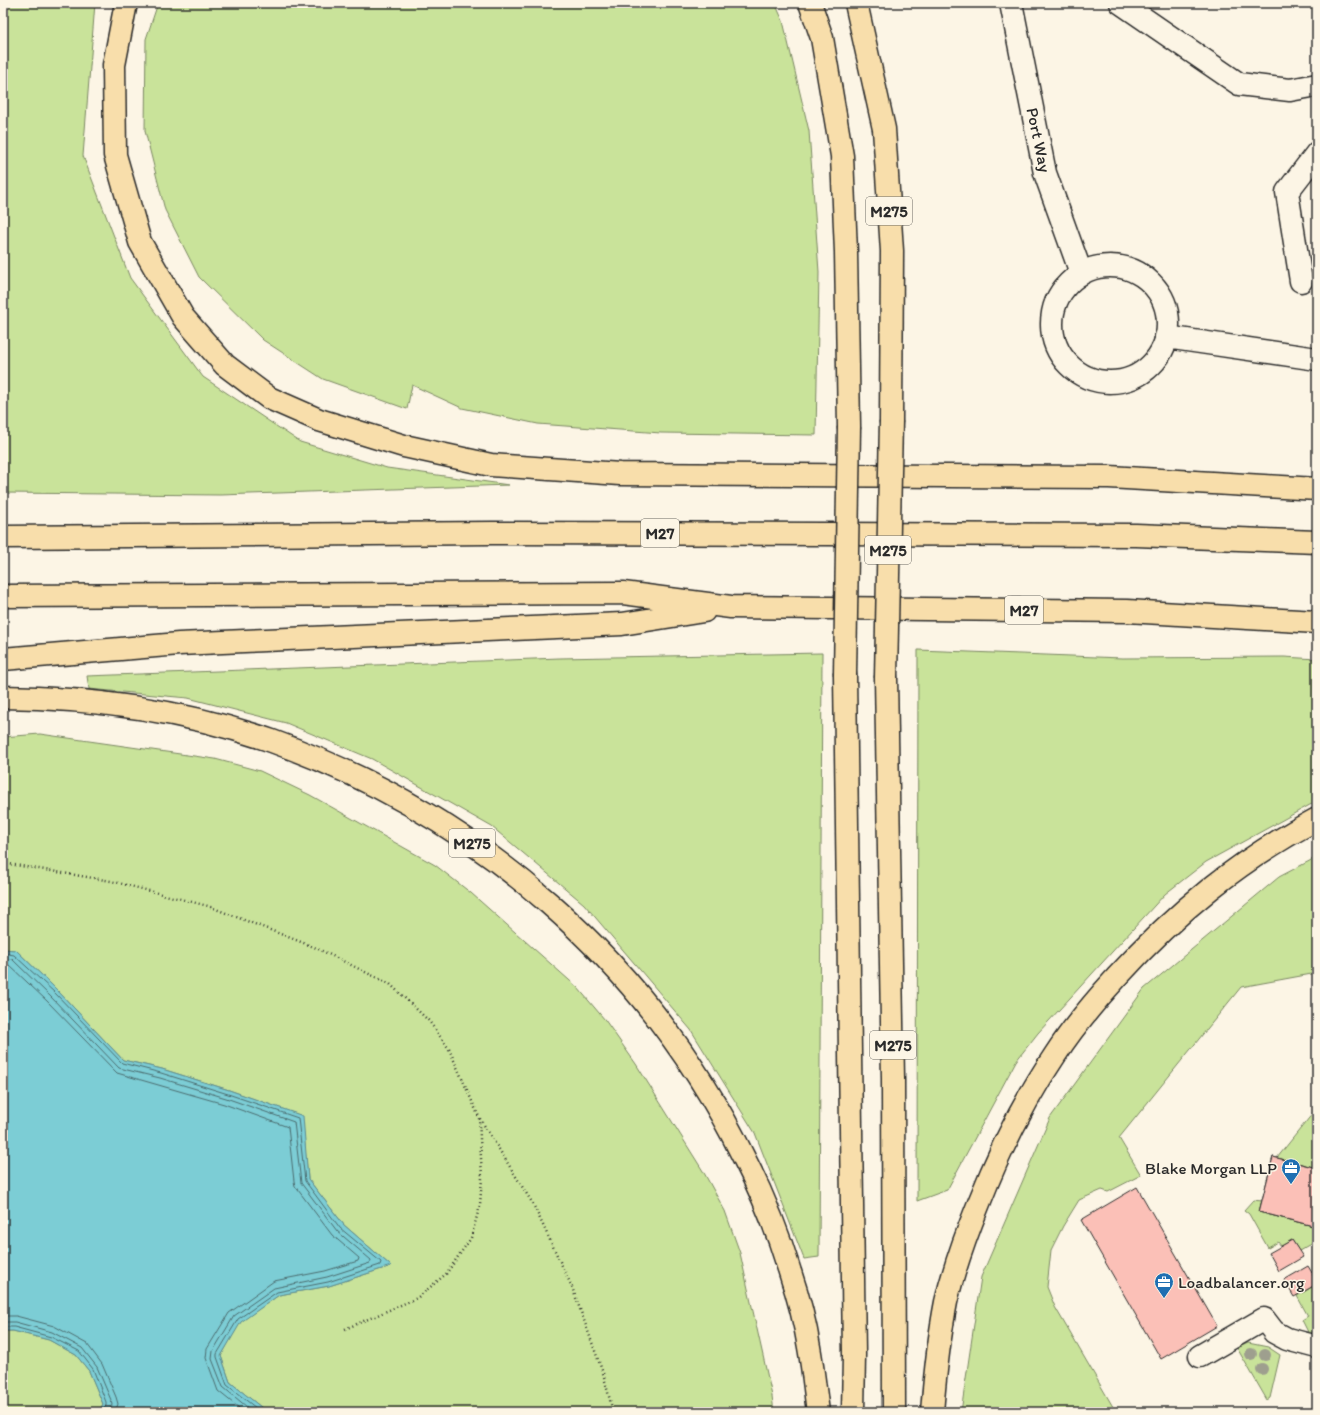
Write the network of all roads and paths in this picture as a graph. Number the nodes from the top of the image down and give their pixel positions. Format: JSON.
{"nodes":[{"id":1,"x":126,"y":3,"type":"edge"},
{"id":2,"x":810,"y":3,"type":"edge"},
{"id":3,"x":856,"y":3,"type":"edge"},
{"id":4,"x":1011,"y":3,"type":"edge"},
{"id":5,"x":1122,"y":3,"type":"edge"},
{"id":6,"x":1317,"y":84,"type":"edge"},
{"id":7,"x":1317,"y":153,"type":"edge"},
{"id":8,"x":1081,"y":273,"type":"junction"},
{"id":9,"x":1301,"y":281,"type":"dead end"},
{"id":10,"x":1166,"y":337,"type":"junction"},
{"id":11,"x":1317,"y":359,"type":"edge"},
{"id":12,"x":1317,"y":489,"type":"edge"},
{"id":13,"x":3,"y":537,"type":"edge"},
{"id":14,"x":1317,"y":542,"type":"edge"},
{"id":15,"x":3,"y":596,"type":"edge"},
{"id":16,"x":731,"y":608,"type":"junction"},
{"id":17,"x":1317,"y":622,"type":"edge"},
{"id":18,"x":3,"y":659,"type":"edge"},
{"id":19,"x":3,"y":697,"type":"edge"},
{"id":20,"x":1317,"y":819,"type":"edge"},
{"id":21,"x":3,"y":863,"type":"edge"},
{"id":22,"x":479,"y":1117,"type":"junction"},
{"id":23,"x":345,"y":1329,"type":"dead end"},
{"id":24,"x":1317,"y":1347,"type":"edge"},
{"id":25,"x":1200,"y":1356,"type":"dead end"},
{"id":26,"x":613,"y":1412,"type":"edge"},
{"id":27,"x":818,"y":1412,"type":"edge"},
{"id":28,"x":854,"y":1412,"type":"edge"},
{"id":29,"x":894,"y":1412,"type":"edge"},
{"id":30,"x":932,"y":1412,"type":"edge"}],
"edges":[{"from":1,"to":12,"type":"highway"},
{"from":2,"to":28,"type":"highway","bridge":true},
{"from":3,"to":29,"type":"highway","number":"M275","bridge":true},
{"from":4,"to":8,"type":"street","name":"Port Way"},
{"from":5,"to":6,"type":"street"},
{"from":7,"to":9,"type":"street"},
{"from":8,"to":10,"type":"street"},
{"from":8,"to":10,"type":"street"},
{"from":10,"to":11,"type":"street"},
{"from":13,"to":14,"type":"highway","number":"M27"},
{"from":15,"to":16,"type":"highway","number":"M27"},
{"from":16,"to":17,"type":"highway","number":"M27"},
{"from":16,"to":18,"type":"highway"},
{"from":19,"to":27,"type":"highway","number":"M275"},
{"from":20,"to":30,"type":"highway"},
{"from":21,"to":22,"type":"path"},
{"from":22,"to":23,"type":"path"},
{"from":22,"to":26,"type":"path"},
{"from":24,"to":25,"type":"street"}]}
